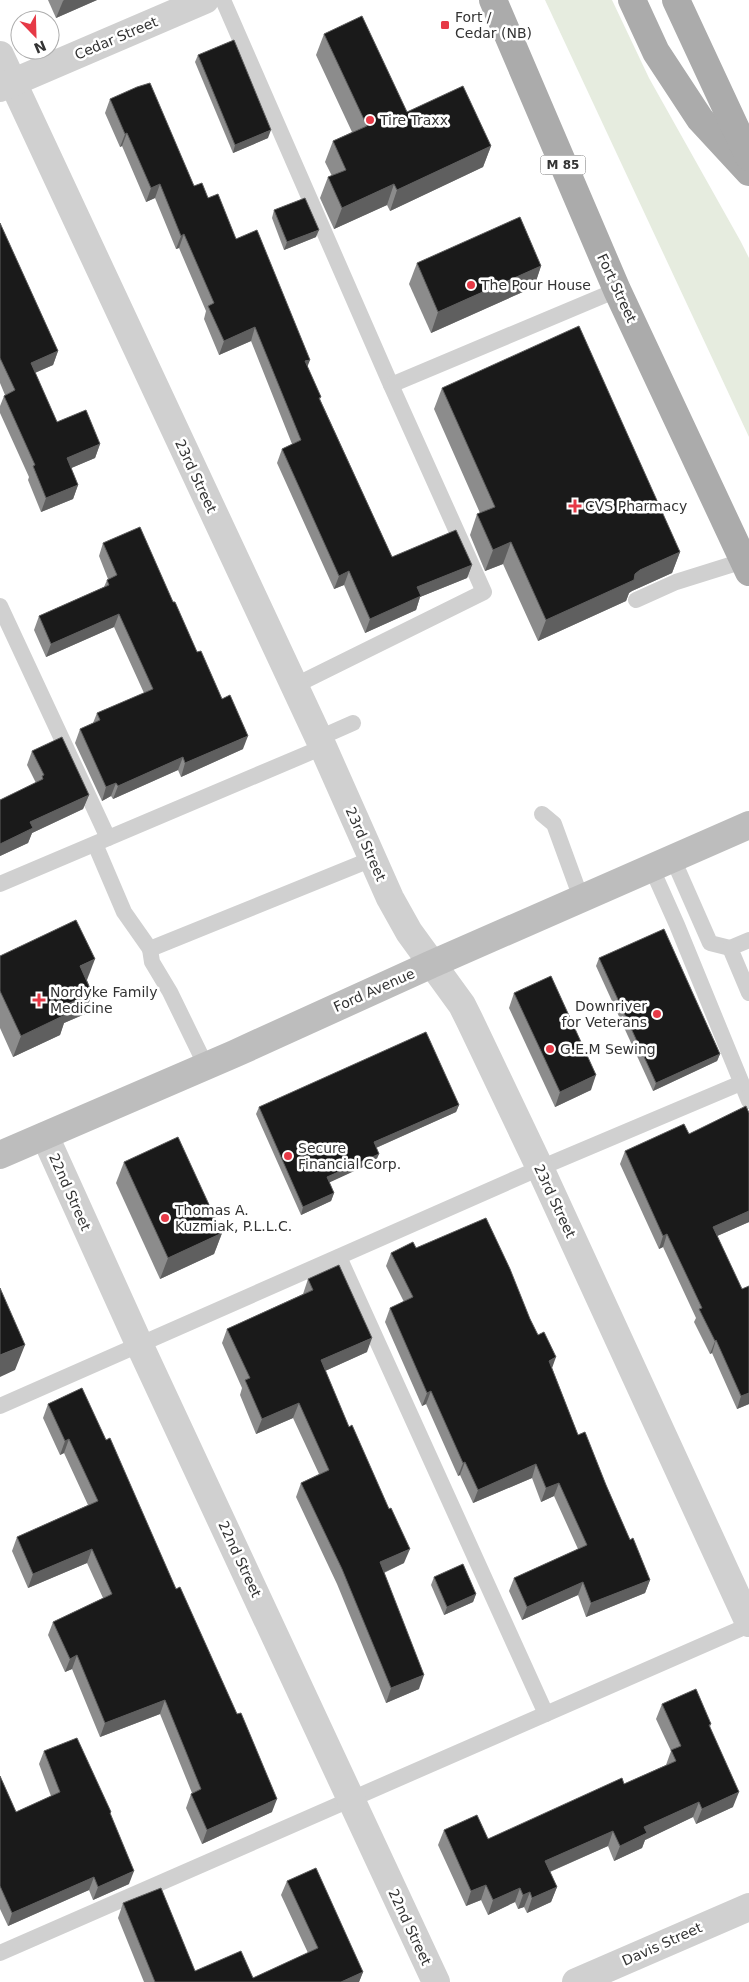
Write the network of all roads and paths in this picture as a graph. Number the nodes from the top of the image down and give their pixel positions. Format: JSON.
{"nodes":[{"id":1,"x":205,"y":0,"type":"edge"},
{"id":2,"x":223,"y":0,"type":"edge"},
{"id":3,"x":493,"y":0,"type":"edge"},
{"id":4,"x":632,"y":0,"type":"edge"},
{"id":5,"x":676,"y":0,"type":"edge"},
{"id":6,"x":0,"y":55,"type":"edge"},
{"id":7,"x":6,"y":85,"type":"edge"},
{"id":8,"x":749,"y":157,"type":"edge"},
{"id":9,"x":749,"y":172,"type":"edge"},
{"id":10,"x":616,"y":290,"type":"junction"},
{"id":11,"x":391,"y":385,"type":"junction"},
{"id":12,"x":746,"y":567,"type":"edge"},
{"id":13,"x":636,"y":600,"type":"edge"},
{"id":14,"x":0,"y":606,"type":"edge"},
{"id":15,"x":294,"y":686,"type":"junction"},
{"id":16,"x":353,"y":723,"type":"dead end"},
{"id":17,"x":321,"y":742,"type":"junction"},
{"id":18,"x":542,"y":814,"type":"dead end"},
{"id":19,"x":749,"y":825,"type":"edge"},
{"id":20,"x":102,"y":841,"type":"junction"},
{"id":21,"x":372,"y":859,"type":"junction"},
{"id":22,"x":663,"y":864,"type":"junction"},
{"id":23,"x":0,"y":884,"type":"edge"},
{"id":24,"x":581,"y":898,"type":"junction"},
{"id":25,"x":749,"y":940,"type":"edge"},
{"id":26,"x":730,"y":948,"type":"junction"},
{"id":27,"x":150,"y":949,"type":"junction"},
{"id":28,"x":432,"y":964,"type":"junction"},
{"id":29,"x":749,"y":993,"type":"edge"},
{"id":30,"x":206,"y":1066,"type":"junction"},
{"id":31,"x":741,"y":1083,"type":"junction"},
{"id":32,"x":749,"y":1101,"type":"edge"},
{"id":33,"x":45,"y":1136,"type":"junction"},
{"id":34,"x":2,"y":1149,"type":"edge"},
{"id":35,"x":540,"y":1168,"type":"junction"},
{"id":36,"x":339,"y":1257,"type":"junction"},
{"id":37,"x":140,"y":1346,"type":"junction"},
{"id":38,"x":0,"y":1406,"type":"edge"},
{"id":39,"x":749,"y":1624,"type":"edge"},
{"id":40,"x":546,"y":1714,"type":"junction"},
{"id":41,"x":352,"y":1800,"type":"junction"},
{"id":42,"x":749,"y":1907,"type":"edge"},
{"id":43,"x":0,"y":1953,"type":"edge"},
{"id":44,"x":436,"y":1982,"type":"edge"},
{"id":45,"x":576,"y":1982,"type":"edge"}],
"edges":[{"from":1,"to":7,"type":"street","name":"Cedar Street"},
{"from":2,"to":11,"type":"lane"},
{"from":3,"to":10,"type":"main road","name":"Fort Street","number":"M 85"},
{"from":4,"to":9,"type":"main road"},
{"from":5,"to":8,"type":"main road"},
{"from":6,"to":7,"type":"street","name":"23rd Street"},
{"from":7,"to":15,"type":"street","name":"23rd Street"},
{"from":10,"to":11,"type":"lane"},
{"from":10,"to":12,"type":"main road","name":"Fort Street","number":"M 85"},
{"from":11,"to":15,"type":"lane"},
{"from":12,"to":13,"type":"lane"},
{"from":14,"to":20,"type":"lane"},
{"from":15,"to":17,"type":"street","name":"23rd Street"},
{"from":16,"to":17,"type":"lane"},
{"from":17,"to":20,"type":"lane"},
{"from":17,"to":21,"type":"street","name":"23rd Street"},
{"from":18,"to":24,"type":"lane"},
{"from":19,"to":22,"type":"main road","name":"Ford Avenue"},
{"from":20,"to":23,"type":"lane"},
{"from":20,"to":27,"type":"lane"},
{"from":21,"to":27,"type":"lane"},
{"from":21,"to":28,"type":"street","name":"23rd Street"},
{"from":22,"to":24,"type":"main road","name":"Ford Avenue"},
{"from":22,"to":26,"type":"lane"},
{"from":22,"to":31,"type":"lane"},
{"from":24,"to":28,"type":"main road","name":"Ford Avenue"},
{"from":25,"to":26,"type":"lane"},
{"from":26,"to":29,"type":"lane"},
{"from":27,"to":30,"type":"lane"},
{"from":28,"to":30,"type":"main road","name":"Ford Avenue"},
{"from":28,"to":35,"type":"street","name":"23rd Street"},
{"from":30,"to":33,"type":"main road","name":"Ford Avenue"},
{"from":31,"to":32,"type":"lane"},
{"from":31,"to":35,"type":"lane"},
{"from":33,"to":34,"type":"main road","name":"Ford Avenue"},
{"from":33,"to":37,"type":"street","name":"22nd Street"},
{"from":35,"to":36,"type":"lane"},
{"from":35,"to":39,"type":"street","name":"23rd Street"},
{"from":36,"to":37,"type":"lane"},
{"from":36,"to":40,"type":"lane"},
{"from":37,"to":38,"type":"lane"},
{"from":37,"to":41,"type":"street","name":"22nd Street"},
{"from":39,"to":40,"type":"lane"},
{"from":40,"to":41,"type":"lane"},
{"from":41,"to":43,"type":"lane"},
{"from":41,"to":44,"type":"street","name":"22nd Street"},
{"from":42,"to":45,"type":"street","name":"Davis Street"}]}
